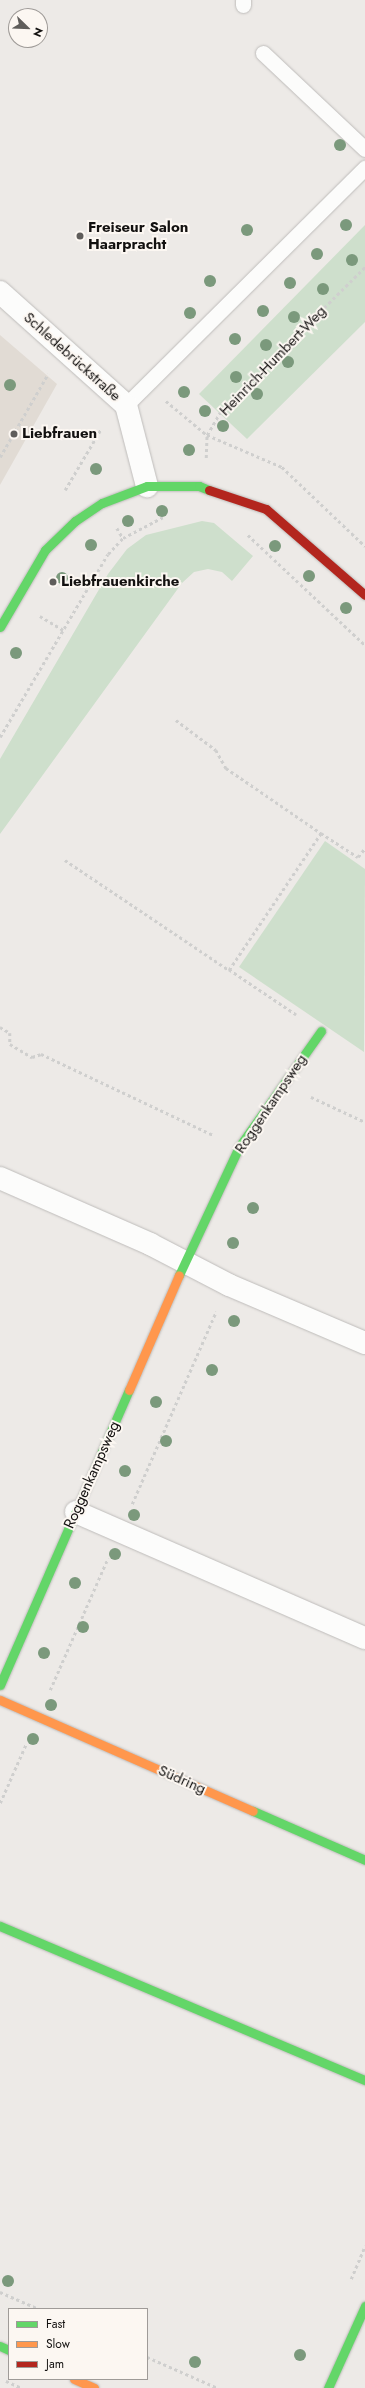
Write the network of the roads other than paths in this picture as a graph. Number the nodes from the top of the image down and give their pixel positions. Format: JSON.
{"nodes":[{"id":1,"x":263,"y":53,"type":"dead end"},
{"id":2,"x":365,"y":149,"type":"edge"},
{"id":3,"x":365,"y":168,"type":"edge"},
{"id":4,"x":0,"y":292,"type":"edge"},
{"id":5,"x":126,"y":405,"type":"junction"},
{"id":6,"x":147,"y":486,"type":"junction"},
{"id":7,"x":365,"y":595,"type":"edge"},
{"id":8,"x":0,"y":627,"type":"edge"},
{"id":9,"x":321,"y":1032,"type":"road end"},
{"id":10,"x":0,"y":1178,"type":"edge"},
{"id":11,"x":184,"y":1264,"type":"junction"},
{"id":12,"x":365,"y":1343,"type":"edge"},
{"id":13,"x":76,"y":1512,"type":"junction"},
{"id":14,"x":365,"y":1638,"type":"edge"},
{"id":15,"x":0,"y":1685,"type":"edge"},
{"id":16,"x":0,"y":1700,"type":"edge"},
{"id":17,"x":365,"y":1860,"type":"edge"},
{"id":18,"x":0,"y":1926,"type":"edge"},
{"id":19,"x":365,"y":2080,"type":"edge"},
{"id":20,"x":365,"y":2306,"type":"edge"},
{"id":21,"x":76,"y":2380,"type":"edge"},
{"id":22,"x":94,"y":2388,"type":"edge"},
{"id":23,"x":328,"y":2388,"type":"edge"}],
"edges":[{"from":1,"to":2,"type":"lane"},
{"from":3,"to":5,"type":"lane"},
{"from":4,"to":5,"type":"street","name":"Schledebrückstraße"},
{"from":5,"to":6,"type":"street","name":"Schledebrückstraße"},
{"from":6,"to":7,"type":"street"},
{"from":6,"to":8,"type":"street"},
{"from":9,"to":11,"type":"street","name":"Roggenkampsweg"},
{"from":10,"to":11,"type":"street"},
{"from":11,"to":12,"type":"street"},
{"from":11,"to":13,"type":"street","name":"Roggenkampsweg"},
{"from":13,"to":14,"type":"street"},
{"from":13,"to":15,"type":"street","name":"Roggenkampsweg"},
{"from":16,"to":17,"type":"street","name":"Südring"},
{"from":18,"to":19,"type":"street"},
{"from":20,"to":23,"type":"street"},
{"from":21,"to":22,"type":"street"}]}
